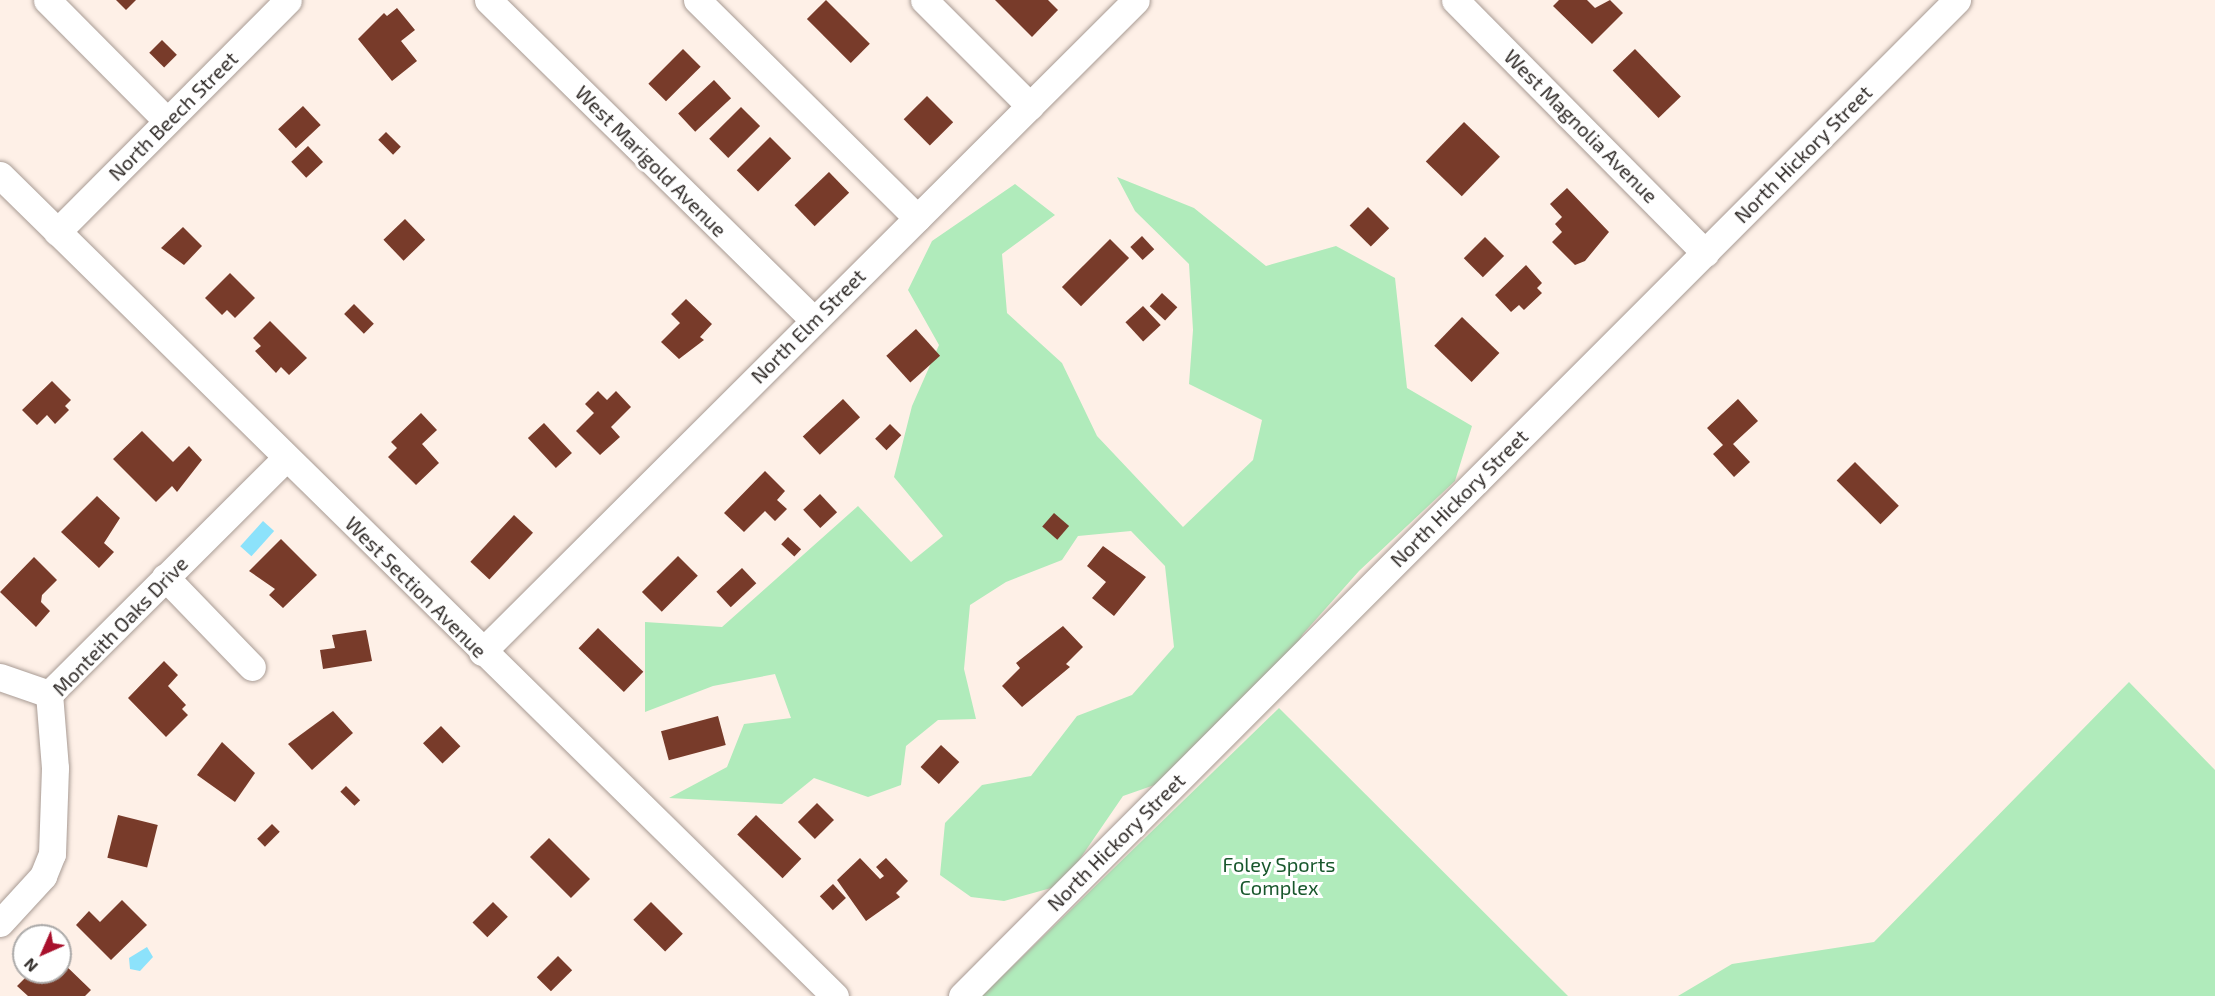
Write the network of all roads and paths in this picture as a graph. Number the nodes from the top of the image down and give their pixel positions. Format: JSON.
{"nodes":[{"id":1,"x":47,"y":0,"type":"edge"},
{"id":2,"x":288,"y":0,"type":"edge"},
{"id":3,"x":488,"y":0,"type":"edge"},
{"id":4,"x":697,"y":0,"type":"edge"},
{"id":5,"x":924,"y":0,"type":"edge"},
{"id":6,"x":1136,"y":0,"type":"edge"},
{"id":7,"x":1455,"y":0,"type":"edge"},
{"id":8,"x":1957,"y":0,"type":"edge"},
{"id":9,"x":1029,"y":106,"type":"junction"},
{"id":10,"x":167,"y":122,"type":"junction"},
{"id":11,"x":0,"y":175,"type":"edge"},
{"id":12,"x":917,"y":218,"type":"junction"},
{"id":13,"x":57,"y":232,"type":"junction"},
{"id":14,"x":1704,"y":253,"type":"junction"},
{"id":15,"x":814,"y":320,"type":"junction"},
{"id":16,"x":285,"y":458,"type":"junction"},
{"id":17,"x":165,"y":577,"type":"junction"},
{"id":18,"x":482,"y":652,"type":"junction"},
{"id":19,"x":252,"y":667,"type":"dead end"},
{"id":20,"x":0,"y":677,"type":"edge"},
{"id":21,"x":49,"y":694,"type":"junction"},
{"id":22,"x":0,"y":923,"type":"edge"},
{"id":23,"x":835,"y":996,"type":"edge"},
{"id":24,"x":962,"y":996,"type":"edge"}],
"edges":[{"from":1,"to":10,"type":"street"},
{"from":2,"to":10,"type":"street","name":"North Beech Street"},
{"from":3,"to":15,"type":"street","name":"West Marigold Avenue"},
{"from":4,"to":12,"type":"street"},
{"from":5,"to":9,"type":"street"},
{"from":6,"to":9,"type":"street","name":"North Elm Street"},
{"from":7,"to":14,"type":"street","name":"West Magnolia Avenue"},
{"from":8,"to":14,"type":"street","name":"North Hickory Street"},
{"from":9,"to":12,"type":"street","name":"North Elm Street"},
{"from":10,"to":13,"type":"street","name":"North Beech Street"},
{"from":11,"to":13,"type":"street","name":"West Section Avenue"},
{"from":12,"to":15,"type":"street","name":"North Elm Street"},
{"from":13,"to":16,"type":"street","name":"West Section Avenue"},
{"from":14,"to":24,"type":"street","name":"North Hickory Street"},
{"from":15,"to":18,"type":"street","name":"North Elm Street"},
{"from":16,"to":17,"type":"street","name":"Monteith Oaks Drive"},
{"from":16,"to":18,"type":"street","name":"West Section Avenue"},
{"from":17,"to":19,"type":"street"},
{"from":17,"to":21,"type":"street","name":"Monteith Oaks Drive"},
{"from":18,"to":23,"type":"street","name":"West Section Avenue"},
{"from":20,"to":21,"type":"street"},
{"from":21,"to":22,"type":"street","name":"Monteith Oaks Drive"}]}
